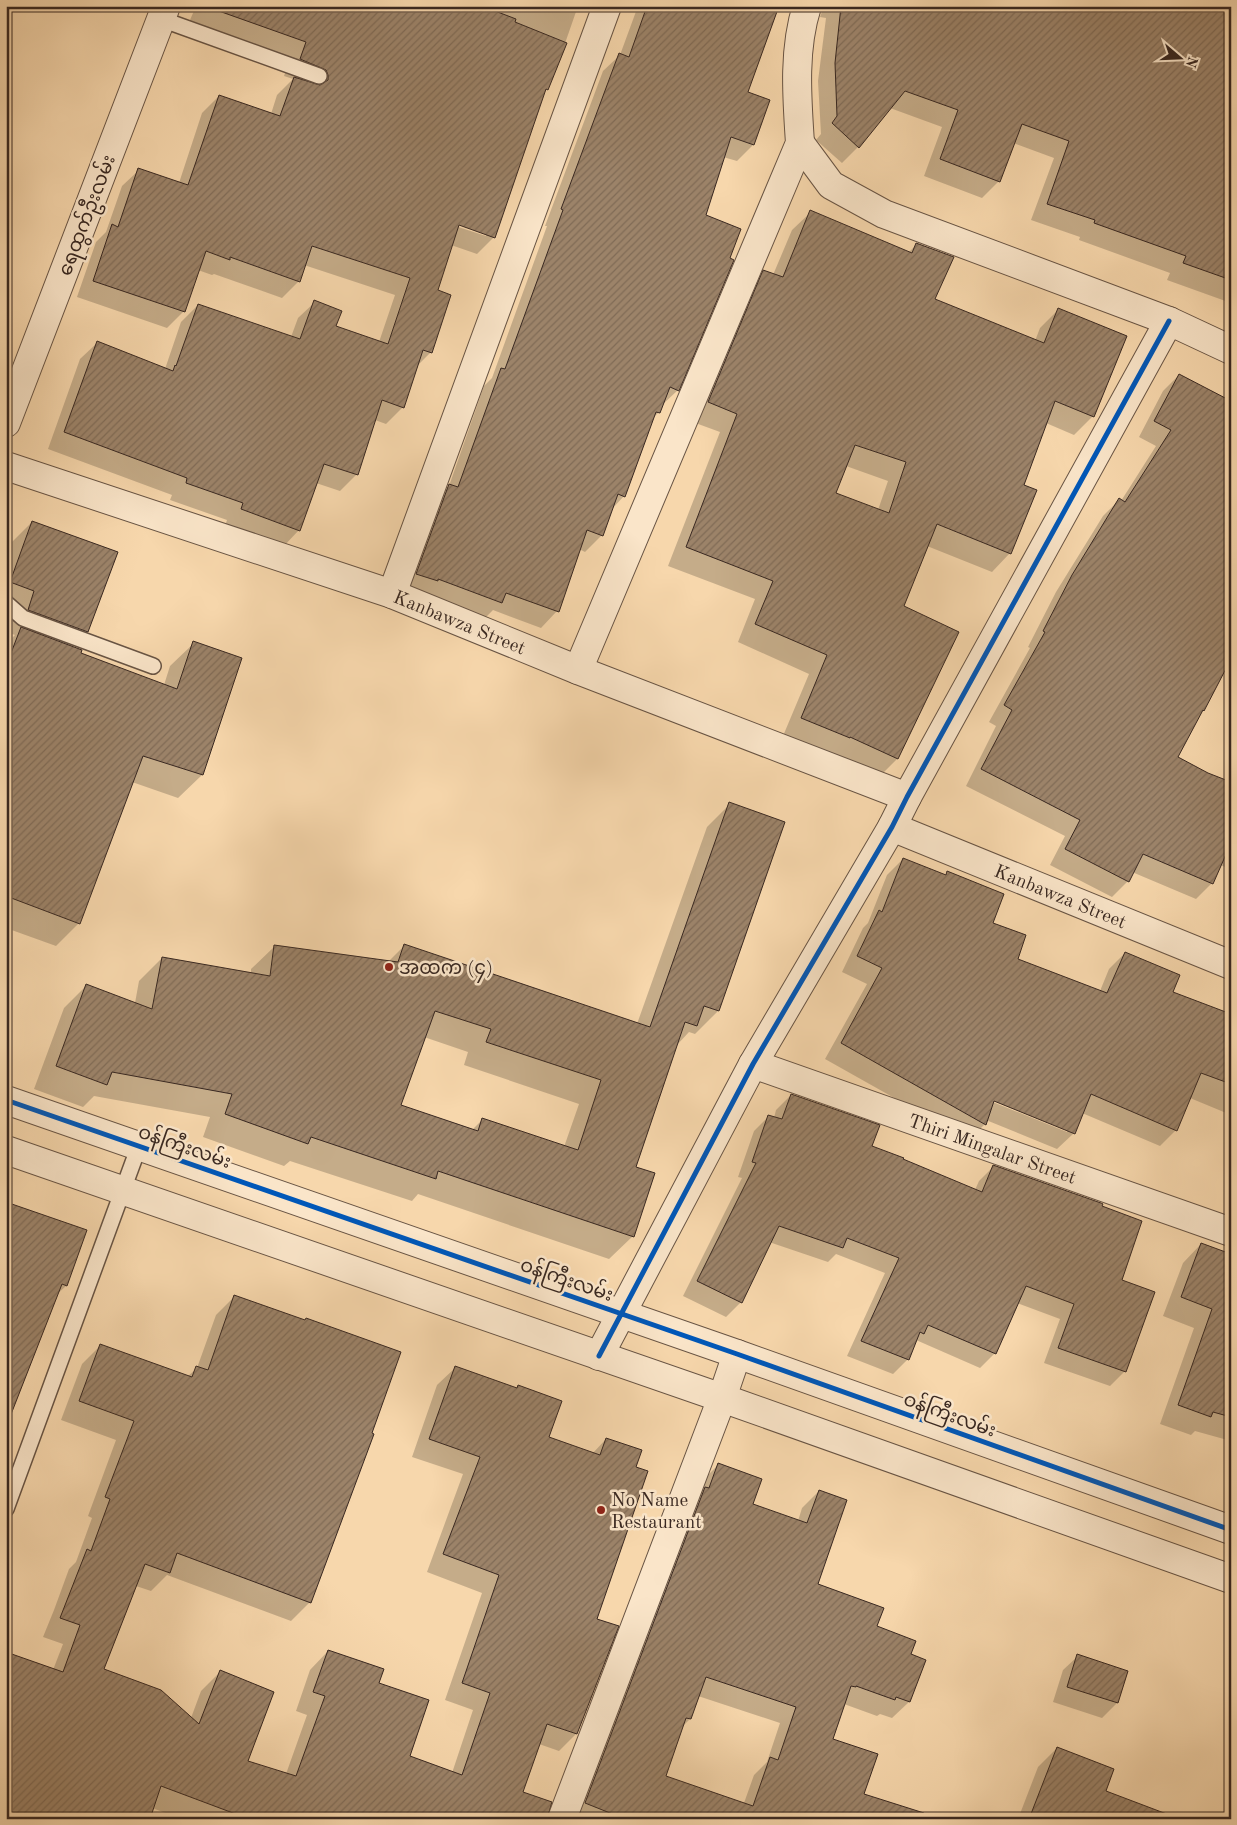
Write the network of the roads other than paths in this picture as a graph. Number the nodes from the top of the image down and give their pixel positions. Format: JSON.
{"nodes":[{"id":1,"x":607,"y":6,"type":"edge"},
{"id":2,"x":807,"y":6,"type":"edge"},
{"id":3,"x":163,"y":13,"type":"edge"},
{"id":4,"x":319,"y":76,"type":"dead end"},
{"id":5,"x":800,"y":143,"type":"junction"},
{"id":6,"x":1169,"y":321,"type":"junction"},
{"id":7,"x":1231,"y":350,"type":"edge"},
{"id":8,"x":6,"y":423,"type":"edge"},
{"id":9,"x":6,"y":466,"type":"edge"},
{"id":10,"x":392,"y":594,"type":"junction"},
{"id":11,"x":6,"y":603,"type":"edge"},
{"id":12,"x":154,"y":666,"type":"dead end"},
{"id":13,"x":578,"y":670,"type":"junction"},
{"id":14,"x":907,"y":797,"type":"junction"},
{"id":15,"x":892,"y":827,"type":"junction"},
{"id":16,"x":1231,"y":965,"type":"edge"},
{"id":17,"x":753,"y":1064,"type":"junction"},
{"id":18,"x":6,"y":1100,"type":"edge"},
{"id":19,"x":139,"y":1146,"type":"junction"},
{"id":20,"x":6,"y":1150,"type":"edge"},
{"id":21,"x":123,"y":1190,"type":"junction"},
{"id":22,"x":1231,"y":1232,"type":"edge"},
{"id":23,"x":621,"y":1314,"type":"junction"},
{"id":24,"x":738,"y":1354,"type":"junction"},
{"id":25,"x":599,"y":1356,"type":"junction"},
{"id":26,"x":722,"y":1398,"type":"junction"},
{"id":27,"x":6,"y":1509,"type":"edge"},
{"id":28,"x":1231,"y":1530,"type":"edge"},
{"id":29,"x":1231,"y":1579,"type":"edge"},
{"id":30,"x":562,"y":1819,"type":"edge"}],
"edges":[{"from":1,"to":10,"type":"street"},
{"from":2,"to":5,"type":"street"},
{"from":3,"to":4,"type":"lane"},
{"from":3,"to":8,"type":"street","name":"ရေထွက်ဦးလမ်း"},
{"from":5,"to":6,"type":"street"},
{"from":5,"to":13,"type":"street"},
{"from":6,"to":7,"type":"street"},
{"from":6,"to":14,"type":"street"},
{"from":9,"to":10,"type":"street","name":"Kanbawza Street"},
{"from":10,"to":13,"type":"street","name":"Kanbawza Street"},
{"from":11,"to":12,"type":"lane"},
{"from":13,"to":14,"type":"street","name":"Kanbawza Street"},
{"from":14,"to":15,"type":"street"},
{"from":15,"to":16,"type":"street","name":"Kanbawza Street"},
{"from":15,"to":17,"type":"street"},
{"from":17,"to":22,"type":"street","name":"Thiri Mingalar Street"},
{"from":17,"to":23,"type":"street"},
{"from":18,"to":19,"type":"street","name":"ဝန်ကြီးလမ်း"},
{"from":19,"to":21,"type":"lane"},
{"from":19,"to":23,"type":"street","name":"ဝန်ကြီးလမ်း"},
{"from":20,"to":21,"type":"street"},
{"from":21,"to":25,"type":"street"},
{"from":21,"to":27,"type":"lane"},
{"from":23,"to":24,"type":"street","name":"ဝန်ကြီးလမ်း"},
{"from":23,"to":25,"type":"street"},
{"from":24,"to":26,"type":"street"},
{"from":24,"to":28,"type":"street","name":"ဝန်ကြီးလမ်း"},
{"from":25,"to":26,"type":"street"},
{"from":26,"to":29,"type":"street"},
{"from":26,"to":30,"type":"street"}]}
